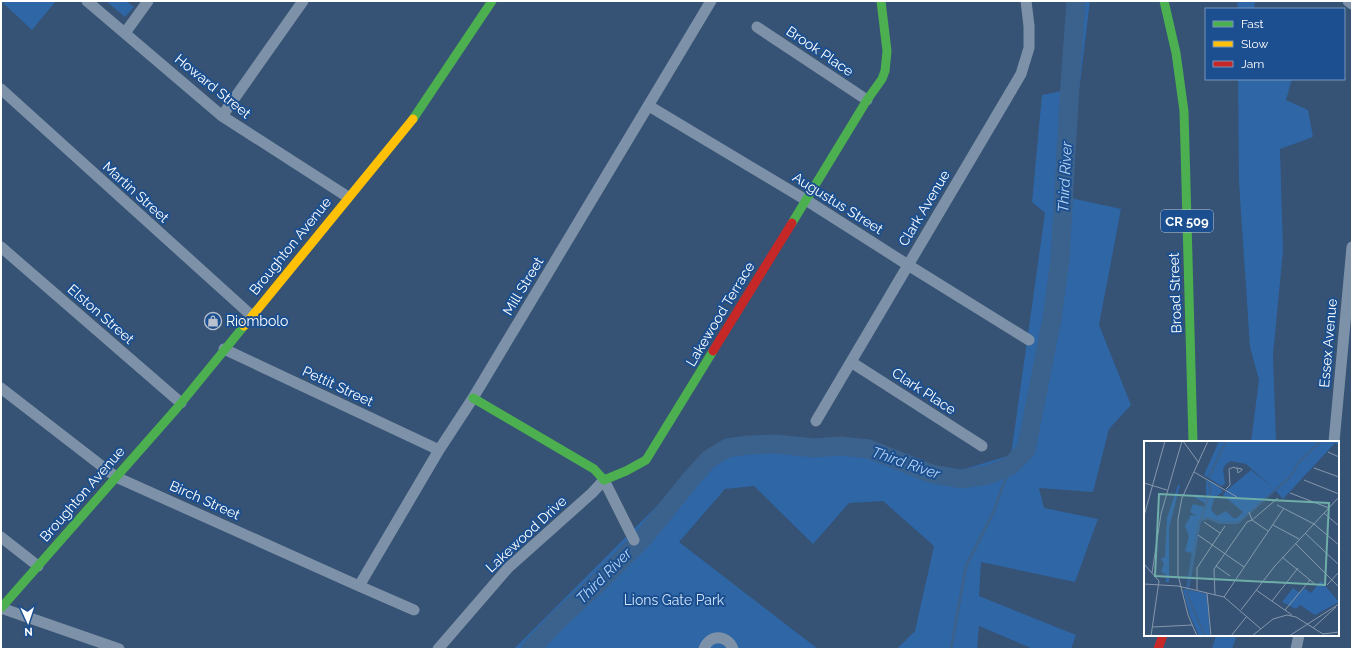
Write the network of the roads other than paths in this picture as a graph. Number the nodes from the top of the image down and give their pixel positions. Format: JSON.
{"nodes":[{"id":1,"x":87,"y":1,"type":"edge"},
{"id":2,"x":148,"y":1,"type":"edge"},
{"id":3,"x":303,"y":1,"type":"edge"},
{"id":4,"x":492,"y":1,"type":"edge"},
{"id":5,"x":711,"y":1,"type":"edge"},
{"id":6,"x":881,"y":1,"type":"edge"},
{"id":7,"x":1026,"y":1,"type":"edge"},
{"id":8,"x":1164,"y":1,"type":"edge"},
{"id":9,"x":1348,"y":1,"type":"edge"},
{"id":10,"x":1352,"y":4,"type":"edge"},
{"id":11,"x":757,"y":27,"type":"dead end"},
{"id":12,"x":125,"y":33,"type":"junction"},
{"id":13,"x":1,"y":89,"type":"edge"},
{"id":14,"x":867,"y":100,"type":"junction"},
{"id":15,"x":649,"y":106,"type":"junction"},
{"id":16,"x":222,"y":116,"type":"junction"},
{"id":17,"x":348,"y":197,"type":"junction"},
{"id":18,"x":806,"y":200,"type":"junction"},
{"id":19,"x":1352,"y":247,"type":"edge"},
{"id":20,"x":1,"y":248,"type":"edge"},
{"id":21,"x":908,"y":265,"type":"junction"},
{"id":22,"x":252,"y":316,"type":"junction"},
{"id":23,"x":1029,"y":340,"type":"dead end"},
{"id":24,"x":224,"y":349,"type":"junction"},
{"id":25,"x":851,"y":362,"type":"junction"},
{"id":26,"x":1,"y":388,"type":"edge"},
{"id":27,"x":473,"y":398,"type":"junction"},
{"id":28,"x":181,"y":403,"type":"junction"},
{"id":29,"x":816,"y":421,"type":"dead end"},
{"id":30,"x":1193,"y":441,"type":"edge"},
{"id":31,"x":1334,"y":441,"type":"edge"},
{"id":32,"x":982,"y":446,"type":"dead end"},
{"id":33,"x":439,"y":450,"type":"junction"},
{"id":34,"x":116,"y":477,"type":"junction"},
{"id":35,"x":604,"y":480,"type":"junction"},
{"id":36,"x":1,"y":537,"type":"edge"},
{"id":37,"x":634,"y":540,"type":"dead end"},
{"id":38,"x":38,"y":566,"type":"junction"},
{"id":39,"x":359,"y":586,"type":"junction"},
{"id":40,"x":1,"y":608,"type":"edge"},
{"id":41,"x":414,"y":610,"type":"dead end"},
{"id":42,"x":1163,"y":636,"type":"edge"},
{"id":43,"x":1299,"y":636,"type":"edge"},
{"id":44,"x":119,"y":649,"type":"edge"},
{"id":45,"x":438,"y":649,"type":"edge"},
{"id":46,"x":704,"y":649,"type":"edge"},
{"id":47,"x":733,"y":649,"type":"edge"},
{"id":48,"x":1158,"y":649,"type":"edge"},
{"id":49,"x":1296,"y":649,"type":"edge"}],
"edges":[{"from":1,"to":12,"type":"street","name":"Howard Street"},
{"from":2,"to":12,"type":"street"},
{"from":3,"to":16,"type":"street"},
{"from":4,"to":17,"type":"street","name":"Broughton Avenue"},
{"from":5,"to":15,"type":"street","name":"Mill Street"},
{"from":6,"to":14,"type":"street","name":"Lakewood Terrace"},
{"from":7,"to":21,"type":"street","name":"Clark Avenue"},
{"from":8,"to":30,"type":"street","name":"Broad Street","number":"CR 509"},
{"from":9,"to":10,"type":"street"},
{"from":11,"to":14,"type":"street","name":"Brook Place"},
{"from":12,"to":16,"type":"street","name":"Howard Street"},
{"from":13,"to":22,"type":"street","name":"Martin Street"},
{"from":14,"to":18,"type":"street","name":"Lakewood Terrace"},
{"from":15,"to":18,"type":"street","name":"Augustus Street"},
{"from":15,"to":27,"type":"street","name":"Mill Street"},
{"from":16,"to":17,"type":"street","name":"Howard Street"},
{"from":17,"to":22,"type":"street","name":"Broughton Avenue"},
{"from":18,"to":21,"type":"street","name":"Augustus Street"},
{"from":18,"to":35,"type":"street","name":"Lakewood Terrace"},
{"from":19,"to":31,"type":"street","name":"Essex Avenue"},
{"from":20,"to":28,"type":"street","name":"Elston Street"},
{"from":21,"to":23,"type":"street","name":"Augustus Street"},
{"from":21,"to":25,"type":"street","name":"Clark Avenue"},
{"from":22,"to":24,"type":"street","name":"Broughton Avenue"},
{"from":24,"to":28,"type":"street","name":"Broughton Avenue"},
{"from":24,"to":33,"type":"street","name":"Pettit Street"},
{"from":25,"to":29,"type":"street","name":"Clark Avenue"},
{"from":25,"to":32,"type":"street","name":"Clark Place"},
{"from":26,"to":34,"type":"street","name":"Birch Street"},
{"from":27,"to":33,"type":"street","name":"Mill Street"},
{"from":27,"to":35,"type":"street"},
{"from":28,"to":34,"type":"street","name":"Broughton Avenue"},
{"from":33,"to":39,"type":"street","name":"Mill Street"},
{"from":34,"to":38,"type":"street","name":"Broughton Avenue"},
{"from":34,"to":39,"type":"street","name":"Birch Street"},
{"from":35,"to":37,"type":"street"},
{"from":35,"to":45,"type":"street","name":"Lakewood Drive"},
{"from":36,"to":38,"type":"street"},
{"from":38,"to":40,"type":"street","name":"Broughton Avenue"},
{"from":39,"to":41,"type":"street","name":"Birch Street"},
{"from":40,"to":44,"type":"street"},
{"from":42,"to":48,"type":"street"},
{"from":43,"to":49,"type":"street"},
{"from":46,"to":47,"type":"street"}]}
